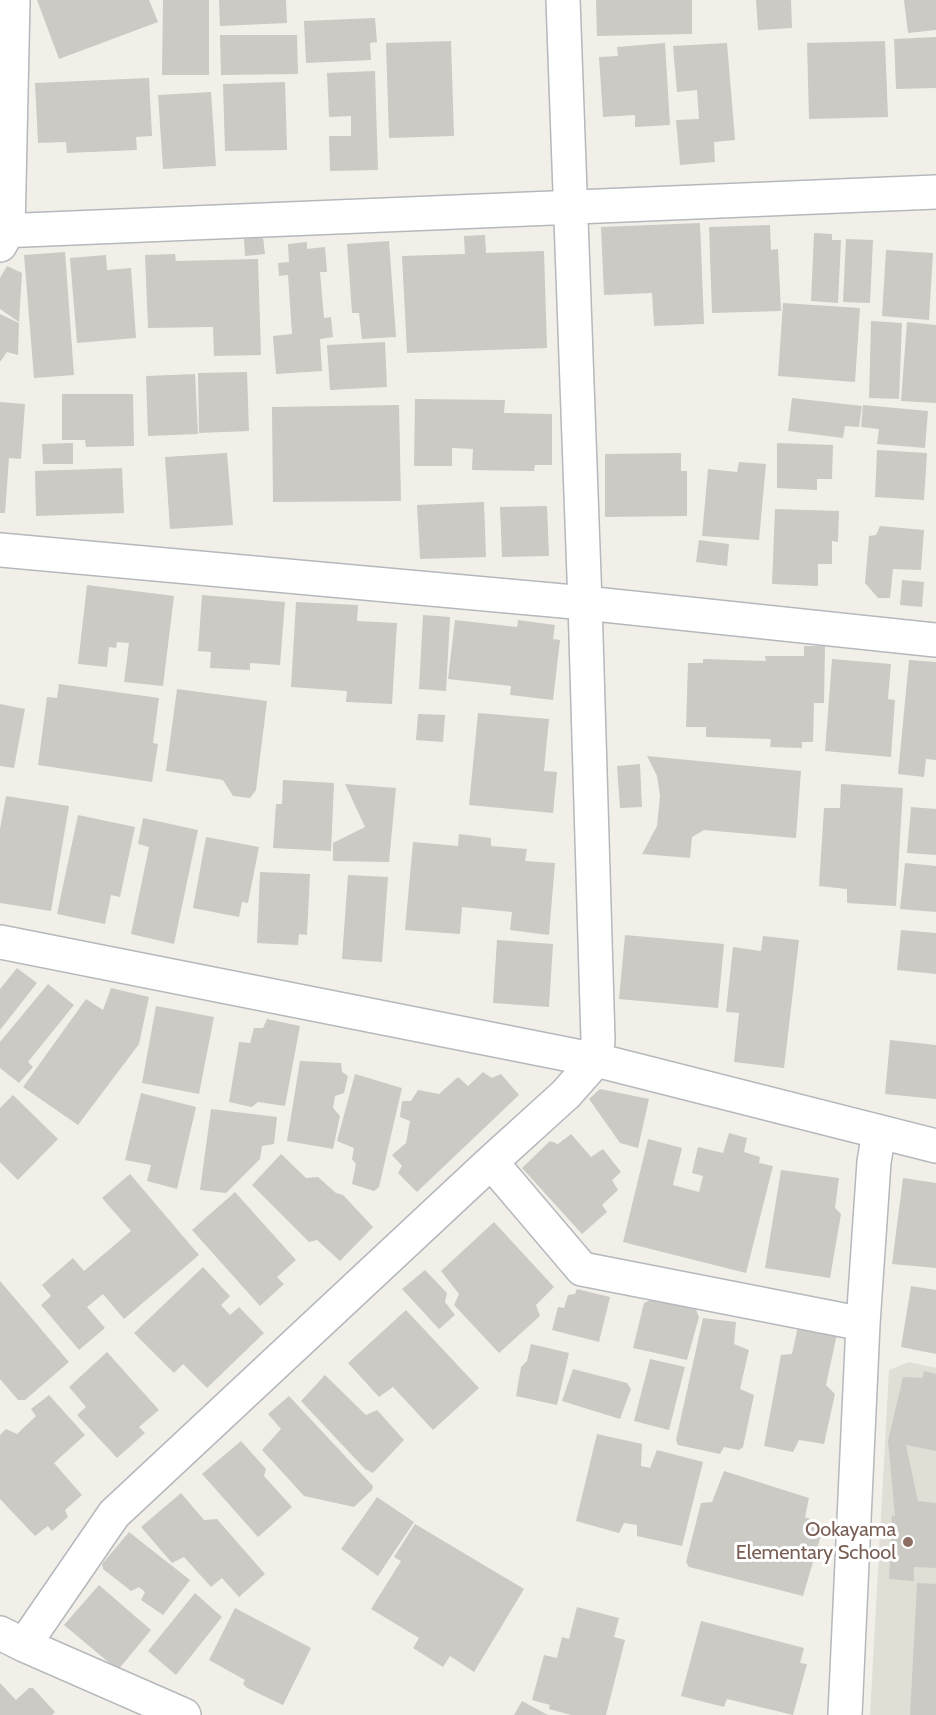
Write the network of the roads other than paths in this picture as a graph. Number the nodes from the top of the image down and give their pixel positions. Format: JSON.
{"nodes":[{"id":1,"x":14,"y":0,"type":"edge"},
{"id":2,"x":563,"y":0,"type":"edge"},
{"id":3,"x":936,"y":192,"type":"edge"},
{"id":4,"x":570,"y":207,"type":"junction"},
{"id":5,"x":3,"y":236,"type":"edge"},
{"id":6,"x":0,"y":550,"type":"edge"},
{"id":7,"x":585,"y":603,"type":"junction"},
{"id":8,"x":936,"y":640,"type":"edge"},
{"id":9,"x":0,"y":942,"type":"edge"},
{"id":10,"x":596,"y":1060,"type":"junction"},
{"id":11,"x":879,"y":1132,"type":"junction"},
{"id":12,"x":936,"y":1146,"type":"edge"},
{"id":13,"x":491,"y":1162,"type":"junction"},
{"id":14,"x":863,"y":1324,"type":"junction"},
{"id":15,"x":12,"y":1639,"type":"edge"},
{"id":16,"x":183,"y":1715,"type":"edge"},
{"id":17,"x":845,"y":1715,"type":"edge"}],
"edges":[{"from":1,"to":5,"type":"street"},
{"from":2,"to":4,"type":"street"},
{"from":3,"to":4,"type":"street"},
{"from":4,"to":5,"type":"street"},
{"from":4,"to":7,"type":"street"},
{"from":6,"to":7,"type":"street"},
{"from":7,"to":8,"type":"street"},
{"from":7,"to":10,"type":"street"},
{"from":9,"to":10,"type":"street"},
{"from":10,"to":11,"type":"street"},
{"from":10,"to":13,"type":"street"},
{"from":11,"to":12,"type":"street"},
{"from":11,"to":14,"type":"street"},
{"from":13,"to":14,"type":"street"},
{"from":13,"to":15,"type":"street"},
{"from":14,"to":17,"type":"street"},
{"from":15,"to":16,"type":"street"}]}
